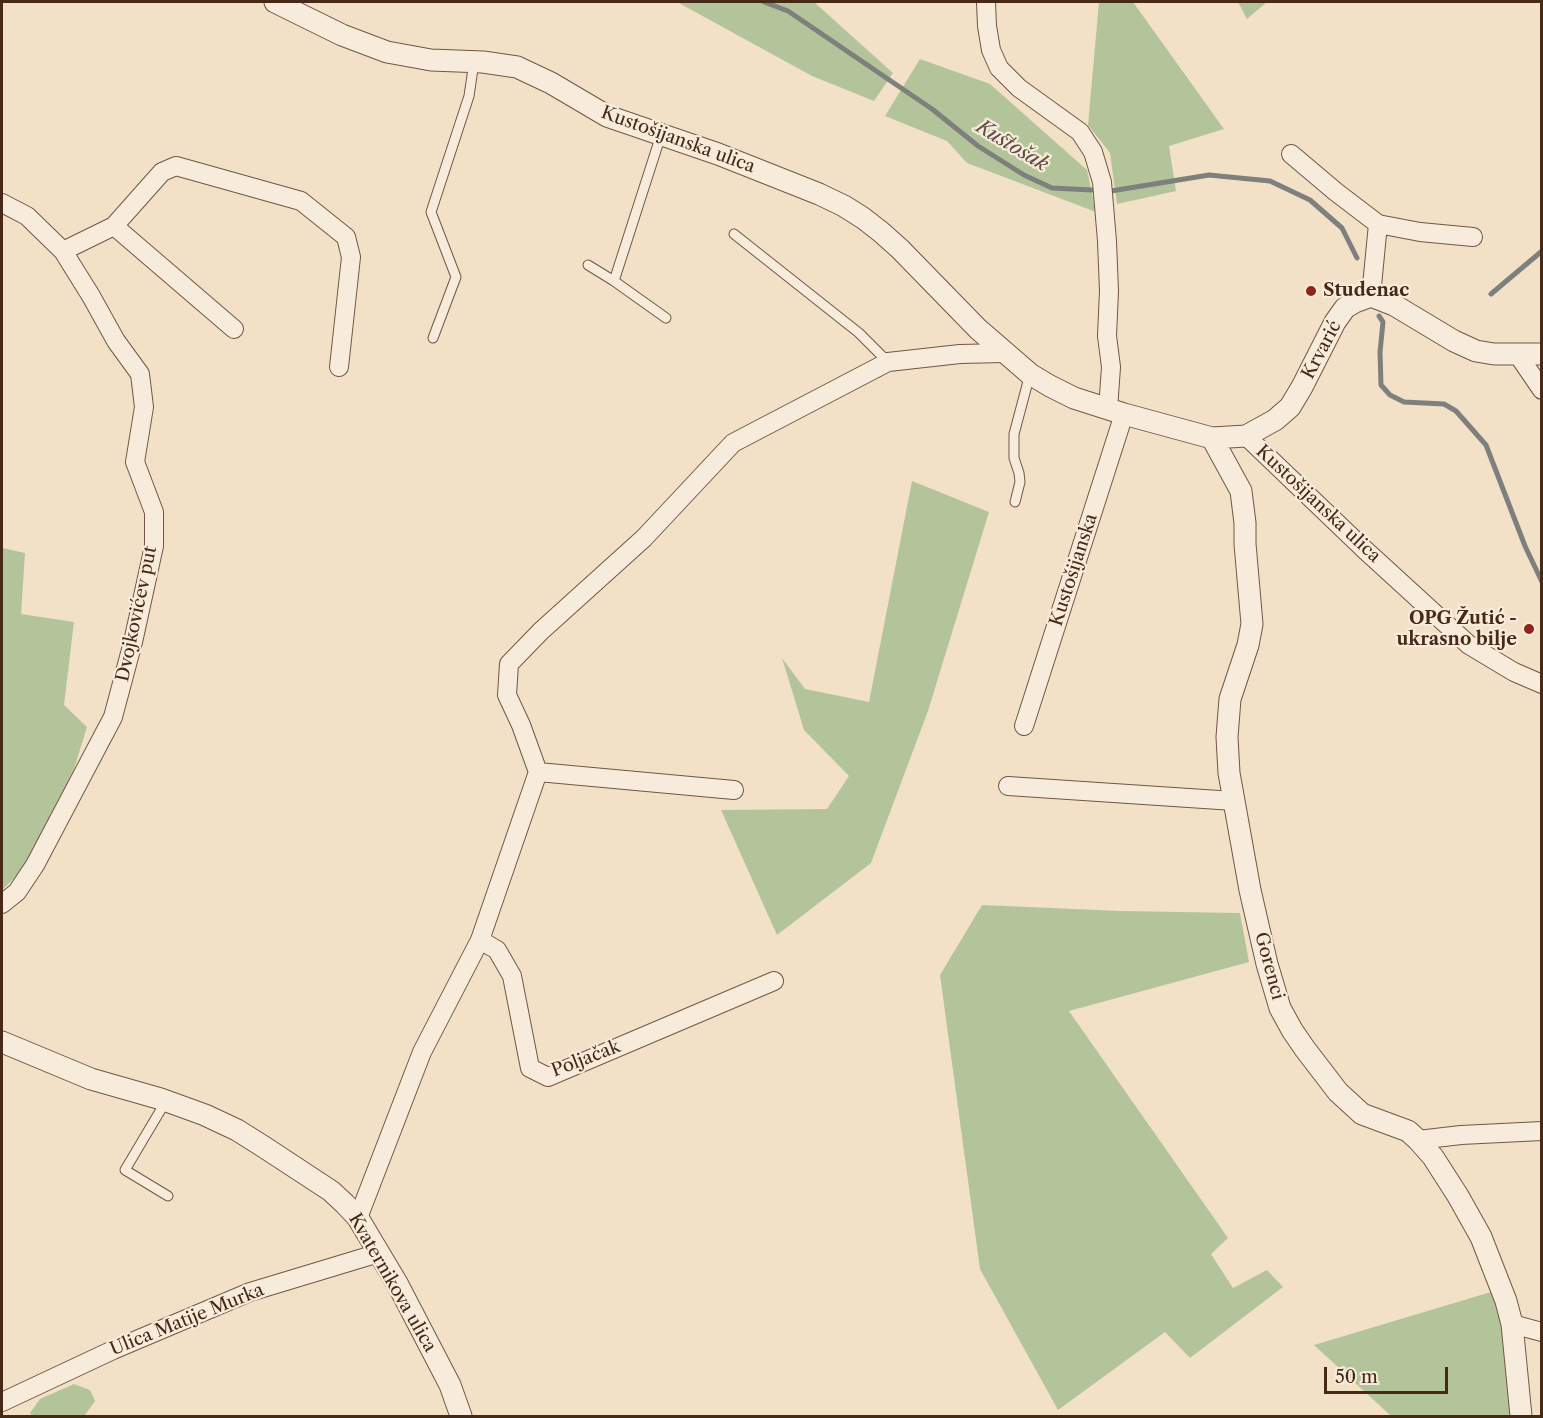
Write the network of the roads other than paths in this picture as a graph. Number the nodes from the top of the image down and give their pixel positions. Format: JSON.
{"nodes":[{"id":1,"x":275,"y":2,"type":"edge"},
{"id":2,"x":986,"y":2,"type":"edge"},
{"id":3,"x":474,"y":62,"type":"junction"},
{"id":4,"x":661,"y":135,"type":"junction"},
{"id":5,"x":1291,"y":154,"type":"dead end"},
{"id":6,"x":2,"y":203,"type":"edge"},
{"id":7,"x":1378,"y":224,"type":"junction"},
{"id":8,"x":114,"y":226,"type":"junction"},
{"id":9,"x":734,"y":234,"type":"dead end"},
{"id":10,"x":1473,"y":237,"type":"dead end"},
{"id":11,"x":63,"y":251,"type":"junction"},
{"id":12,"x":588,"y":265,"type":"dead end"},
{"id":13,"x":614,"y":281,"type":"junction"},
{"id":14,"x":1371,"y":296,"type":"junction"},
{"id":15,"x":666,"y":318,"type":"dead end"},
{"id":16,"x":234,"y":329,"type":"dead end"},
{"id":17,"x":432,"y":338,"type":"dead end"},
{"id":18,"x":1004,"y":353,"type":"junction"},
{"id":19,"x":1542,"y":354,"type":"edge"},
{"id":20,"x":1518,"y":355,"type":"junction"},
{"id":21,"x":888,"y":362,"type":"junction"},
{"id":22,"x":339,"y":367,"type":"dead end"},
{"id":23,"x":1030,"y":374,"type":"junction"},
{"id":24,"x":1542,"y":390,"type":"edge"},
{"id":25,"x":1116,"y":411,"type":"junction"},
{"id":26,"x":1246,"y":436,"type":"junction"},
{"id":27,"x":1212,"y":438,"type":"junction"},
{"id":28,"x":1015,"y":502,"type":"dead end"},
{"id":29,"x":1542,"y":684,"type":"edge"},
{"id":30,"x":1024,"y":726,"type":"dead end"},
{"id":31,"x":538,"y":772,"type":"junction"},
{"id":32,"x":1008,"y":786,"type":"dead end"},
{"id":33,"x":734,"y":790,"type":"dead end"},
{"id":34,"x":1234,"y":801,"type":"junction"},
{"id":35,"x":2,"y":904,"type":"edge"},
{"id":36,"x":480,"y":940,"type":"junction"},
{"id":37,"x":774,"y":981,"type":"dead end"},
{"id":38,"x":2,"y":1042,"type":"edge"},
{"id":39,"x":166,"y":1101,"type":"junction"},
{"id":40,"x":1542,"y":1131,"type":"edge"},
{"id":41,"x":1418,"y":1140,"type":"junction"},
{"id":42,"x":168,"y":1196,"type":"dead end"},
{"id":43,"x":358,"y":1218,"type":"junction"},
{"id":44,"x":379,"y":1253,"type":"junction"},
{"id":45,"x":1512,"y":1324,"type":"junction"},
{"id":46,"x":1542,"y":1332,"type":"edge"},
{"id":47,"x":2,"y":1402,"type":"edge"},
{"id":48,"x":461,"y":1416,"type":"edge"},
{"id":49,"x":1521,"y":1416,"type":"edge"}],
"edges":[{"from":1,"to":3,"type":"street","name":"Kustošijanska ulica"},
{"from":2,"to":25,"type":"street","name":"Kustošijanska"},
{"from":3,"to":4,"type":"street","name":"Kustošijanska ulica"},
{"from":3,"to":17,"type":"lane"},
{"from":4,"to":13,"type":"lane"},
{"from":4,"to":18,"type":"street","name":"Kustošijanska ulica"},
{"from":5,"to":7,"type":"street"},
{"from":6,"to":11,"type":"street","name":"Dvojkovićev put"},
{"from":7,"to":10,"type":"street"},
{"from":7,"to":14,"type":"street"},
{"from":8,"to":11,"type":"street"},
{"from":8,"to":16,"type":"street"},
{"from":8,"to":22,"type":"street"},
{"from":9,"to":21,"type":"lane"},
{"from":11,"to":35,"type":"street","name":"Dvojkovićev put"},
{"from":12,"to":13,"type":"lane"},
{"from":13,"to":15,"type":"lane"},
{"from":14,"to":20,"type":"street"},
{"from":14,"to":26,"type":"street","name":"Krvarić"},
{"from":18,"to":21,"type":"street"},
{"from":18,"to":23,"type":"street","name":"Kustošijanska ulica"},
{"from":19,"to":20,"type":"street"},
{"from":20,"to":24,"type":"street"},
{"from":21,"to":31,"type":"street"},
{"from":23,"to":25,"type":"street","name":"Kustošijanska ulica"},
{"from":23,"to":28,"type":"lane"},
{"from":25,"to":27,"type":"street","name":"Kustošijanska ulica"},
{"from":25,"to":30,"type":"street","name":"Kustošijanska"},
{"from":26,"to":27,"type":"street","name":"Kustošijanska ulica"},
{"from":26,"to":29,"type":"street","name":"Kustošijanska ulica"},
{"from":27,"to":34,"type":"street","name":"Gorenci"},
{"from":31,"to":33,"type":"street"},
{"from":31,"to":36,"type":"street"},
{"from":32,"to":34,"type":"street"},
{"from":34,"to":41,"type":"street","name":"Gorenci"},
{"from":36,"to":37,"type":"street","name":"Poljačak"},
{"from":36,"to":43,"type":"street"},
{"from":38,"to":39,"type":"street","name":"Kvaternikova ulica"},
{"from":39,"to":42,"type":"lane"},
{"from":39,"to":43,"type":"street","name":"Kvaternikova ulica"},
{"from":40,"to":41,"type":"street"},
{"from":41,"to":45,"type":"street","name":"Gorenci"},
{"from":43,"to":44,"type":"street","name":"Kvaternikova ulica"},
{"from":44,"to":47,"type":"street","name":"Ulica Matije Murka"},
{"from":44,"to":48,"type":"street","name":"Kvaternikova ulica"},
{"from":45,"to":46,"type":"street"},
{"from":45,"to":49,"type":"street","name":"Gorenci"}]}
